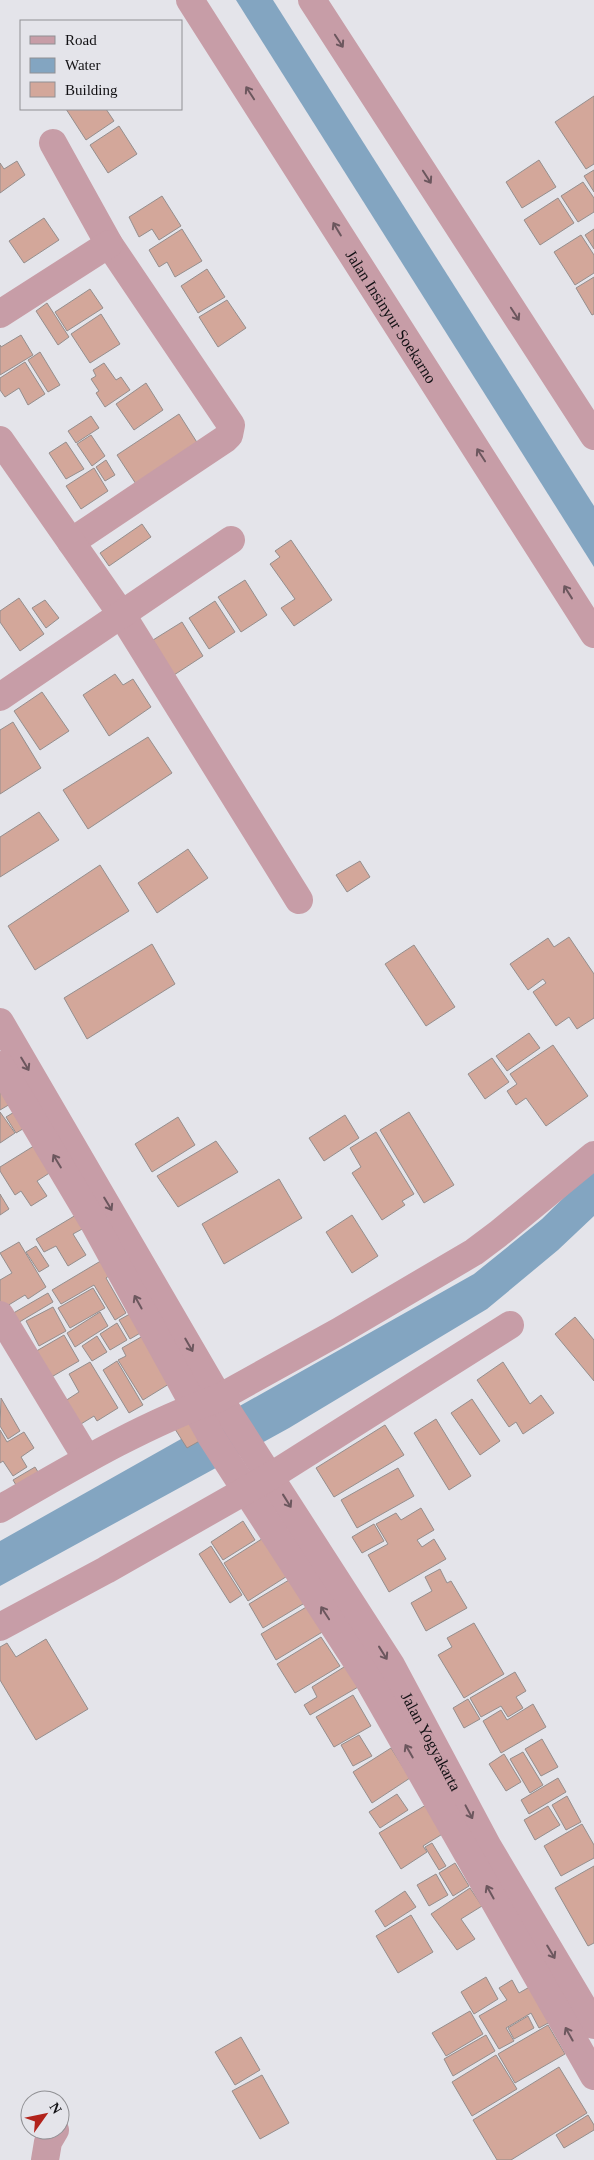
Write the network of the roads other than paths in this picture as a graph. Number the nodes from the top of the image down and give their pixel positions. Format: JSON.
{"nodes":[{"id":1,"x":190,"y":0,"type":"edge"},
{"id":2,"x":312,"y":0,"type":"edge"},
{"id":3,"x":53,"y":143,"type":"dead end"},
{"id":4,"x":109,"y":244,"type":"junction"},
{"id":5,"x":0,"y":314,"type":"edge"},
{"id":6,"x":585,"y":401,"type":"edge"},
{"id":7,"x":594,"y":436,"type":"edge"},
{"id":8,"x":0,"y":440,"type":"edge"},
{"id":9,"x":231,"y":540,"type":"dead end"},
{"id":10,"x":71,"y":542,"type":"junction"},
{"id":11,"x":122,"y":616,"type":"junction"},
{"id":12,"x":594,"y":634,"type":"edge"},
{"id":13,"x":0,"y":697,"type":"edge"},
{"id":14,"x":299,"y":900,"type":"dead end"},
{"id":15,"x":0,"y":1022,"type":"edge"},
{"id":16,"x":0,"y":1065,"type":"edge"},
{"id":17,"x":594,"y":1155,"type":"edge"},
{"id":18,"x":0,"y":1316,"type":"edge"},
{"id":19,"x":510,"y":1325,"type":"dead end"},
{"id":20,"x":208,"y":1402,"type":"junction"},
{"id":21,"x":87,"y":1459,"type":"junction"},
{"id":22,"x":266,"y":1468,"type":"junction"},
{"id":23,"x":240,"y":1483,"type":"junction"},
{"id":24,"x":0,"y":1508,"type":"edge"},
{"id":25,"x":0,"y":1628,"type":"edge"},
{"id":26,"x":594,"y":2025,"type":"edge"},
{"id":27,"x":594,"y":2076,"type":"edge"},
{"id":28,"x":49,"y":2140,"type":"edge"},
{"id":29,"x":46,"y":2160,"type":"edge"}],
"edges":[{"from":12,"to":1,"type":"street","name":"Jalan Insinyur Soekarno","one_way":true},
{"from":2,"to":6,"type":"street","one_way":true},
{"from":3,"to":4,"type":"street"},
{"from":4,"to":5,"type":"street"},
{"from":4,"to":10,"type":"street"},
{"from":6,"to":7,"type":"street"},
{"from":8,"to":10,"type":"street"},
{"from":9,"to":11,"type":"street"},
{"from":10,"to":11,"type":"street"},
{"from":11,"to":13,"type":"street"},
{"from":11,"to":14,"type":"street"},
{"from":15,"to":20,"type":"street","one_way":true},
{"from":20,"to":16,"type":"street","one_way":true},
{"from":17,"to":20,"type":"street"},
{"from":18,"to":21,"type":"street"},
{"from":19,"to":22,"type":"street"},
{"from":20,"to":21,"type":"street"},
{"from":20,"to":22,"type":"street","name":"Jalan Yogyakarta"},
{"from":20,"to":23,"type":"street"},
{"from":21,"to":24,"type":"street"},
{"from":22,"to":23,"type":"street"},
{"from":22,"to":26,"type":"street","name":"Jalan Yogyakarta","one_way":true},
{"from":23,"to":25,"type":"street"},
{"from":27,"to":23,"type":"street","one_way":true},
{"from":28,"to":29,"type":"street"}]}
